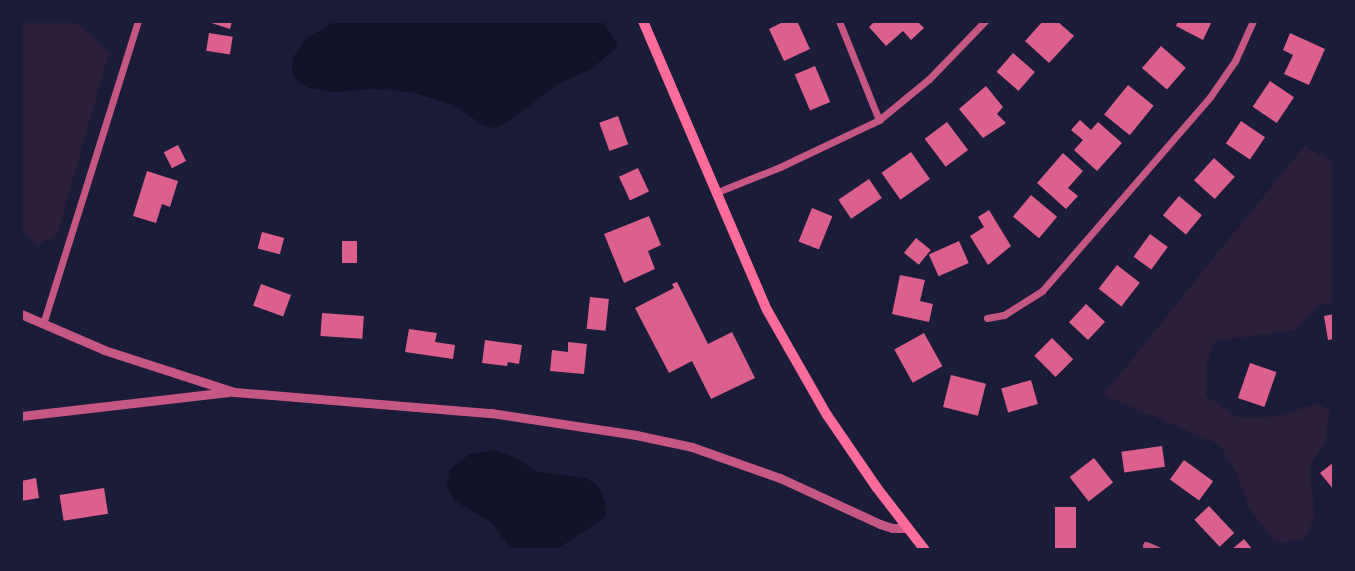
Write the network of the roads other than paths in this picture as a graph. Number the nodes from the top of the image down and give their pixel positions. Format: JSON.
{"nodes":[{"id":1,"x":138,"y":21,"type":"edge"},
{"id":2,"x":643,"y":21,"type":"edge"},
{"id":3,"x":839,"y":21,"type":"edge"},
{"id":4,"x":985,"y":21,"type":"edge"},
{"id":5,"x":1253,"y":21,"type":"edge"},
{"id":6,"x":879,"y":120,"type":"junction"},
{"id":7,"x":715,"y":193,"type":"junction"},
{"id":8,"x":21,"y":314,"type":"edge"},
{"id":9,"x":987,"y":318,"type":"dead end"},
{"id":10,"x":43,"y":324,"type":"junction"},
{"id":11,"x":234,"y":392,"type":"junction"},
{"id":12,"x":21,"y":416,"type":"edge"},
{"id":13,"x":906,"y":528,"type":"junction"},
{"id":14,"x":1146,"y":545,"type":"dead end"},
{"id":15,"x":925,"y":550,"type":"edge"},
{"id":16,"x":1158,"y":550,"type":"edge"}],
"edges":[{"from":1,"to":10,"type":"street"},
{"from":2,"to":7,"type":"main road"},
{"from":3,"to":6,"type":"street"},
{"from":4,"to":6,"type":"street"},
{"from":5,"to":9,"type":"street"},
{"from":6,"to":7,"type":"street"},
{"from":7,"to":13,"type":"main road"},
{"from":8,"to":10,"type":"street"},
{"from":10,"to":11,"type":"street"},
{"from":11,"to":12,"type":"street"},
{"from":11,"to":13,"type":"street"},
{"from":13,"to":15,"type":"main road"},
{"from":14,"to":16,"type":"street"}]}
